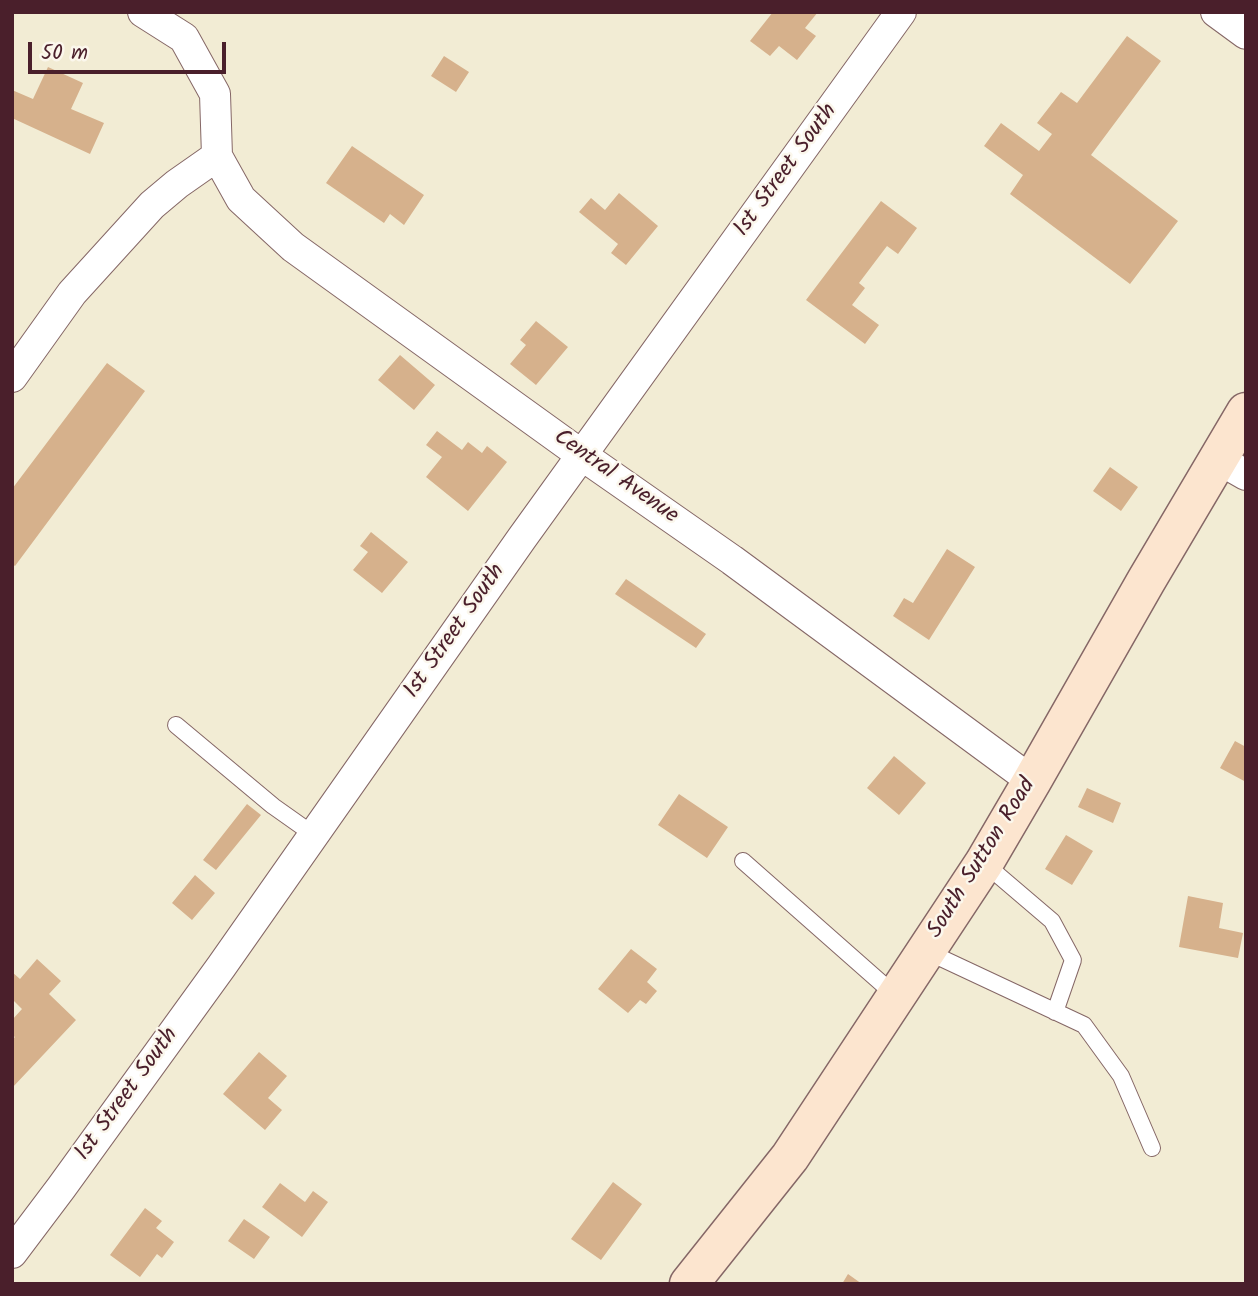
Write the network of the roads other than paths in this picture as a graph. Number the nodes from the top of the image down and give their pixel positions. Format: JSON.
{"nodes":[{"id":1,"x":143,"y":12,"type":"edge"},
{"id":2,"x":901,"y":12,"type":"edge"},
{"id":3,"x":1216,"y":12,"type":"edge"},
{"id":4,"x":1246,"y":34,"type":"edge"},
{"id":5,"x":217,"y":156,"type":"junction"},
{"id":6,"x":12,"y":377,"type":"edge"},
{"id":7,"x":1246,"y":412,"type":"edge"},
{"id":8,"x":583,"y":456,"type":"junction"},
{"id":9,"x":1232,"y":467,"type":"edge"},
{"id":10,"x":177,"y":725,"type":"dead end"},
{"id":11,"x":1032,"y":781,"type":"junction"},
{"id":12,"x":314,"y":835,"type":"junction"},
{"id":13,"x":743,"y":861,"type":"dead end"},
{"id":14,"x":984,"y":863,"type":"junction"},
{"id":15,"x":926,"y":951,"type":"junction"},
{"id":16,"x":896,"y":996,"type":"junction"},
{"id":17,"x":1055,"y":1012,"type":"junction"},
{"id":18,"x":1152,"y":1147,"type":"dead end"},
{"id":19,"x":12,"y":1253,"type":"edge"},
{"id":20,"x":689,"y":1284,"type":"edge"}],
"edges":[{"from":1,"to":5,"type":"street"},
{"from":2,"to":8,"type":"street","name":"1st Street South"},
{"from":3,"to":4,"type":"street"},
{"from":5,"to":6,"type":"street"},
{"from":5,"to":8,"type":"street","name":"Central Avenue"},
{"from":7,"to":9,"type":"main road","name":"South Sutton Road"},
{"from":8,"to":11,"type":"street","name":"Central Avenue"},
{"from":8,"to":12,"type":"street","name":"1st Street South"},
{"from":9,"to":11,"type":"main road","name":"South Sutton Road"},
{"from":10,"to":12,"type":"lane"},
{"from":11,"to":14,"type":"main road","name":"South Sutton Road"},
{"from":12,"to":19,"type":"street","name":"1st Street South"},
{"from":13,"to":16,"type":"lane"},
{"from":14,"to":15,"type":"main road","name":"South Sutton Road"},
{"from":14,"to":17,"type":"lane"},
{"from":15,"to":16,"type":"main road","name":"South Sutton Road"},
{"from":15,"to":17,"type":"lane"},
{"from":16,"to":20,"type":"main road","name":"South Sutton Road"},
{"from":17,"to":18,"type":"lane"}]}
